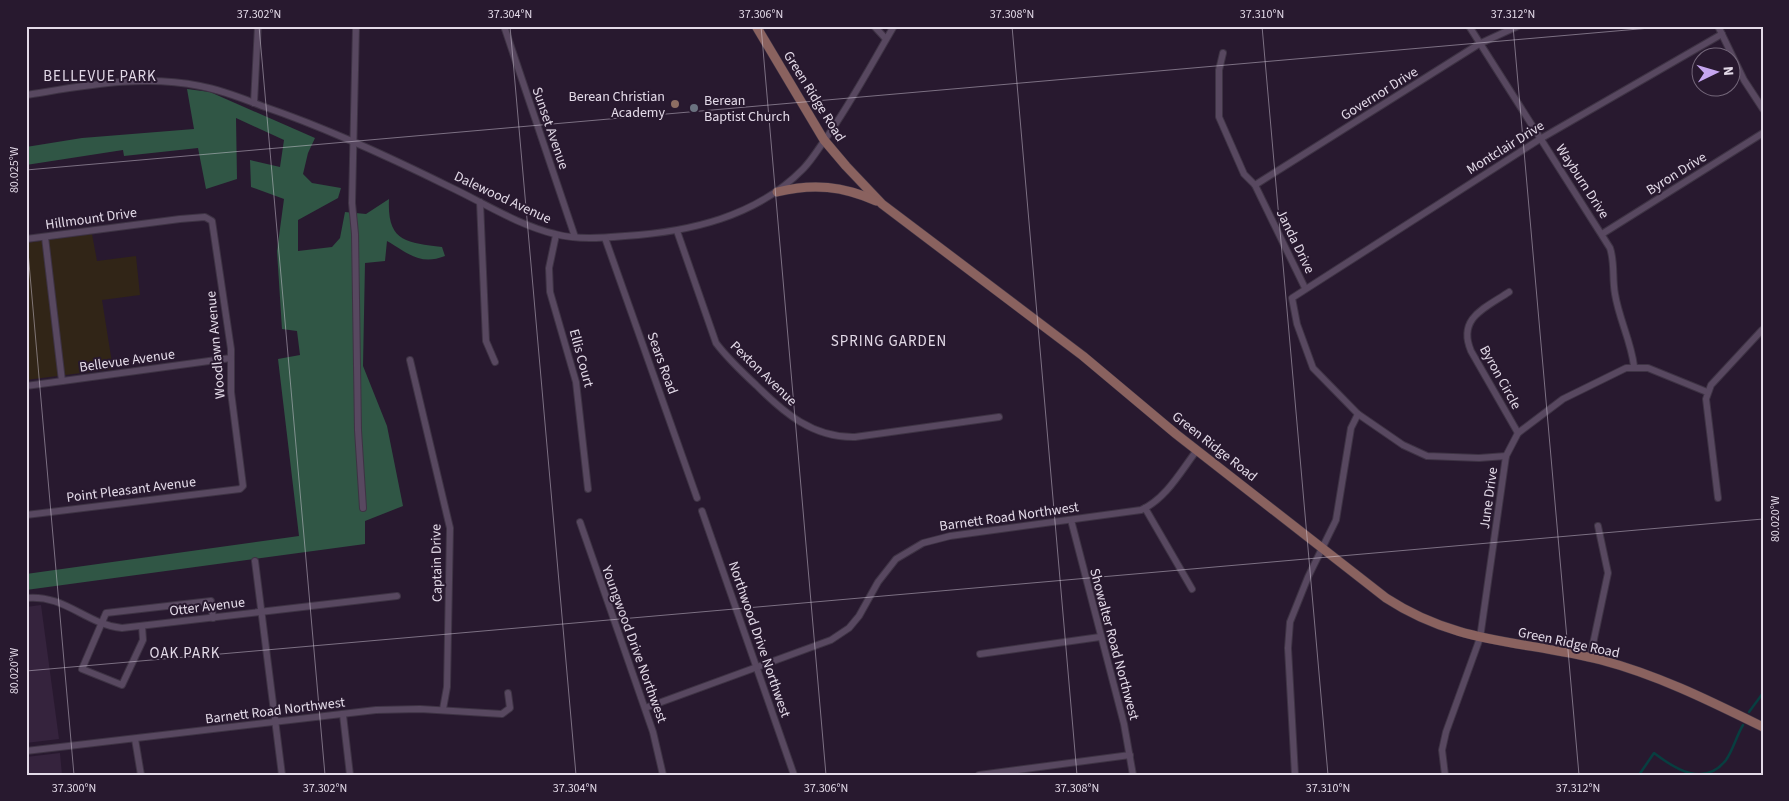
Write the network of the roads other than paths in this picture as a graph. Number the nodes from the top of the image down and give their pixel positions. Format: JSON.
{"nodes":[{"id":1,"x":258,"y":26,"type":"edge"},
{"id":2,"x":356,"y":26,"type":"edge"},
{"id":3,"x":504,"y":26,"type":"edge"},
{"id":4,"x":756,"y":26,"type":"edge"},
{"id":5,"x":874,"y":26,"type":"edge"},
{"id":6,"x":894,"y":26,"type":"edge"},
{"id":7,"x":1469,"y":26,"type":"edge"},
{"id":8,"x":1518,"y":26,"type":"edge"},
{"id":9,"x":1718,"y":26,"type":"edge"},
{"id":10,"x":1722,"y":34,"type":"junction"},
{"id":11,"x":886,"y":39,"type":"junction"},
{"id":12,"x":1479,"y":44,"type":"junction"},
{"id":13,"x":1223,"y":52,"type":"dead end"},
{"id":14,"x":26,"y":94,"type":"edge"},
{"id":15,"x":254,"y":103,"type":"junction"},
{"id":16,"x":1763,"y":109,"type":"edge"},
{"id":17,"x":1763,"y":133,"type":"edge"},
{"id":18,"x":1540,"y":138,"type":"junction"},
{"id":19,"x":824,"y":140,"type":"junction"},
{"id":20,"x":354,"y":141,"type":"junction"},
{"id":21,"x":1255,"y":185,"type":"junction"},
{"id":22,"x":777,"y":192,"type":"junction"},
{"id":23,"x":480,"y":202,"type":"junction"},
{"id":24,"x":882,"y":204,"type":"junction"},
{"id":25,"x":159,"y":222,"type":"joint"},
{"id":26,"x":677,"y":231,"type":"junction"},
{"id":27,"x":556,"y":234,"type":"junction"},
{"id":28,"x":1602,"y":234,"type":"junction"},
{"id":29,"x":45,"y":237,"type":"junction"},
{"id":30,"x":575,"y":237,"type":"junction"},
{"id":31,"x":605,"y":238,"type":"junction"},
{"id":32,"x":26,"y":239,"type":"edge"},
{"id":33,"x":1305,"y":288,"type":"junction"},
{"id":34,"x":1508,"y":292,"type":"dead end"},
{"id":35,"x":1762,"y":330,"type":"edge"},
{"id":36,"x":231,"y":358,"type":"junction"},
{"id":37,"x":410,"y":360,"type":"dead end"},
{"id":38,"x":494,"y":362,"type":"dead end"},
{"id":39,"x":1634,"y":366,"type":"junction"},
{"id":40,"x":62,"y":381,"type":"junction"},
{"id":41,"x":26,"y":386,"type":"edge"},
{"id":42,"x":1707,"y":392,"type":"junction"},
{"id":43,"x":1358,"y":414,"type":"junction"},
{"id":44,"x":999,"y":417,"type":"dead end"},
{"id":45,"x":1518,"y":433,"type":"junction"},
{"id":46,"x":1197,"y":450,"type":"junction"},
{"id":47,"x":1506,"y":456,"type":"junction"},
{"id":48,"x":240,"y":489,"type":"joint"},
{"id":49,"x":588,"y":489,"type":"dead end"},
{"id":50,"x":697,"y":498,"type":"dead end"},
{"id":51,"x":1718,"y":498,"type":"dead end"},
{"id":52,"x":363,"y":508,"type":"dead end"},
{"id":53,"x":1144,"y":508,"type":"junction"},
{"id":54,"x":702,"y":511,"type":"dead end"},
{"id":55,"x":26,"y":515,"type":"edge"},
{"id":56,"x":1071,"y":520,"type":"junction"},
{"id":57,"x":580,"y":522,"type":"dead end"},
{"id":58,"x":1598,"y":526,"type":"dead end"},
{"id":59,"x":1321,"y":547,"type":"junction"},
{"id":60,"x":254,"y":561,"type":"dead end"},
{"id":61,"x":1192,"y":589,"type":"dead end"},
{"id":62,"x":397,"y":596,"type":"dead end"},
{"id":63,"x":26,"y":598,"type":"edge"},
{"id":64,"x":261,"y":612,"type":"junction"},
{"id":65,"x":213,"y":618,"type":"junction"},
{"id":66,"x":101,"y":624,"type":"junction"},
{"id":67,"x":142,"y":626,"type":"junction"},
{"id":68,"x":1100,"y":637,"type":"junction"},
{"id":69,"x":1480,"y":638,"type":"junction"},
{"id":70,"x":980,"y":654,"type":"dead end"},
{"id":71,"x":1590,"y":658,"type":"junction"},
{"id":72,"x":757,"y":669,"type":"junction"},
{"id":73,"x":508,"y":693,"type":"dead end"},
{"id":74,"x":645,"y":708,"type":"junction"},
{"id":75,"x":443,"y":709,"type":"junction"},
{"id":76,"x":343,"y":715,"type":"junction"},
{"id":77,"x":275,"y":723,"type":"junction"},
{"id":78,"x":1763,"y":727,"type":"edge"},
{"id":79,"x":135,"y":739,"type":"junction"},
{"id":80,"x":26,"y":751,"type":"edge"},
{"id":81,"x":1130,"y":755,"type":"junction"},
{"id":82,"x":142,"y":775,"type":"edge"},
{"id":83,"x":282,"y":775,"type":"edge"},
{"id":84,"x":350,"y":775,"type":"edge"},
{"id":85,"x":663,"y":775,"type":"edge"},
{"id":86,"x":794,"y":775,"type":"edge"},
{"id":87,"x":980,"y":775,"type":"edge"},
{"id":88,"x":1133,"y":775,"type":"edge"},
{"id":89,"x":1295,"y":775,"type":"edge"},
{"id":90,"x":1445,"y":775,"type":"edge"}],
"edges":[{"from":1,"to":15,"type":"street"},
{"from":2,"to":20,"type":"street"},
{"from":3,"to":30,"type":"street","name":"Sunset Avenue"},
{"from":4,"to":19,"type":"street","name":"Green Ridge Road"},
{"from":5,"to":11,"type":"street"},
{"from":6,"to":11,"type":"street","name":"Dalewood Avenue"},
{"from":7,"to":12,"type":"street","name":"Wayburn Drive"},
{"from":8,"to":12,"type":"street","name":"Governor Drive"},
{"from":9,"to":10,"type":"street"},
{"from":10,"to":16,"type":"street"},
{"from":10,"to":18,"type":"street","name":"Montclair Drive"},
{"from":11,"to":19,"type":"street","name":"Dalewood Avenue"},
{"from":12,"to":18,"type":"street","name":"Wayburn Drive"},
{"from":12,"to":21,"type":"street","name":"Governor Drive"},
{"from":13,"to":21,"type":"street","name":"Janda Drive"},
{"from":14,"to":15,"type":"street","name":"Dalewood Avenue"},
{"from":15,"to":20,"type":"street","name":"Dalewood Avenue"},
{"from":17,"to":28,"type":"street","name":"Byron Drive"},
{"from":18,"to":28,"type":"street","name":"Wayburn Drive"},
{"from":18,"to":33,"type":"street","name":"Montclair Drive"},
{"from":19,"to":22,"type":"street","name":"Dalewood Avenue"},
{"from":19,"to":24,"type":"street","name":"Green Ridge Road"},
{"from":20,"to":23,"type":"street","name":"Dalewood Avenue"},
{"from":20,"to":52,"type":"street"},
{"from":21,"to":33,"type":"street","name":"Janda Drive"},
{"from":22,"to":24,"type":"street"},
{"from":22,"to":26,"type":"street","name":"Dalewood Avenue"},
{"from":23,"to":27,"type":"street","name":"Dalewood Avenue"},
{"from":23,"to":38,"type":"street"},
{"from":24,"to":46,"type":"street","name":"Green Ridge Road"},
{"from":25,"to":29,"type":"street","name":"Hillmount Drive"},
{"from":25,"to":36,"type":"street","name":"Woodlawn Avenue"},
{"from":26,"to":31,"type":"street","name":"Dalewood Avenue"},
{"from":26,"to":44,"type":"street","name":"Pexton Avenue"},
{"from":27,"to":30,"type":"street","name":"Dalewood Avenue"},
{"from":27,"to":49,"type":"street","name":"Ellis Court"},
{"from":28,"to":39,"type":"street","name":"Wayburn Drive"},
{"from":29,"to":32,"type":"street","name":"Hillmount Drive"},
{"from":29,"to":40,"type":"street"},
{"from":30,"to":31,"type":"street","name":"Dalewood Avenue"},
{"from":31,"to":50,"type":"street","name":"Sears Road"},
{"from":33,"to":43,"type":"street","name":"Janda Drive"},
{"from":34,"to":45,"type":"street","name":"Byron Circle"},
{"from":35,"to":42,"type":"street"},
{"from":36,"to":40,"type":"street","name":"Bellevue Avenue"},
{"from":36,"to":48,"type":"street","name":"Woodlawn Avenue"},
{"from":37,"to":75,"type":"street","name":"Captain Drive"},
{"from":39,"to":42,"type":"street"},
{"from":39,"to":45,"type":"street","name":"June Drive"},
{"from":40,"to":41,"type":"street","name":"Bellevue Avenue"},
{"from":42,"to":51,"type":"street"},
{"from":43,"to":47,"type":"street","name":"Janda Drive"},
{"from":43,"to":59,"type":"street"},
{"from":45,"to":47,"type":"street","name":"June Drive"},
{"from":46,"to":53,"type":"street","name":"Barnett Road Northwest"},
{"from":46,"to":59,"type":"street","name":"Green Ridge Road"},
{"from":47,"to":69,"type":"street","name":"June Drive"},
{"from":48,"to":55,"type":"street","name":"Point Pleasant Avenue"},
{"from":53,"to":56,"type":"street","name":"Barnett Road Northwest"},
{"from":53,"to":61,"type":"street"},
{"from":54,"to":72,"type":"street","name":"Northwood Drive Northwest"},
{"from":56,"to":68,"type":"street","name":"Showalter Road Northwest"},
{"from":56,"to":72,"type":"street","name":"Barnett Road Northwest"},
{"from":57,"to":74,"type":"street","name":"Youngwood Drive Northwest"},
{"from":58,"to":71,"type":"street"},
{"from":59,"to":69,"type":"street","name":"Green Ridge Road"},
{"from":59,"to":89,"type":"street"},
{"from":60,"to":64,"type":"street"},
{"from":62,"to":64,"type":"street","name":"Otter Avenue"},
{"from":63,"to":66,"type":"street","name":"Otter Avenue"},
{"from":64,"to":65,"type":"street","name":"Otter Avenue"},
{"from":64,"to":77,"type":"street"},
{"from":65,"to":66,"type":"street"},
{"from":65,"to":67,"type":"street","name":"Otter Avenue"},
{"from":66,"to":67,"type":"street","name":"Otter Avenue"},
{"from":66,"to":67,"type":"street"},
{"from":68,"to":70,"type":"street"},
{"from":68,"to":81,"type":"street","name":"Showalter Road Northwest"},
{"from":69,"to":71,"type":"street","name":"Green Ridge Road"},
{"from":69,"to":90,"type":"street","name":"June Drive"},
{"from":71,"to":78,"type":"street","name":"Green Ridge Road"},
{"from":72,"to":74,"type":"street","name":"Barnett Road Northwest"},
{"from":72,"to":86,"type":"street","name":"Northwood Drive Northwest"},
{"from":73,"to":75,"type":"street","name":"Barnett Road Northwest"},
{"from":74,"to":85,"type":"street","name":"Youngwood Drive Northwest"},
{"from":75,"to":76,"type":"street","name":"Barnett Road Northwest"},
{"from":76,"to":77,"type":"street","name":"Barnett Road Northwest"},
{"from":76,"to":84,"type":"street"},
{"from":77,"to":79,"type":"street","name":"Barnett Road Northwest"},
{"from":77,"to":83,"type":"street"},
{"from":79,"to":80,"type":"street","name":"Barnett Road Northwest"},
{"from":79,"to":82,"type":"street"},
{"from":81,"to":87,"type":"street"},
{"from":81,"to":88,"type":"street","name":"Showalter Road Northwest"}]}
